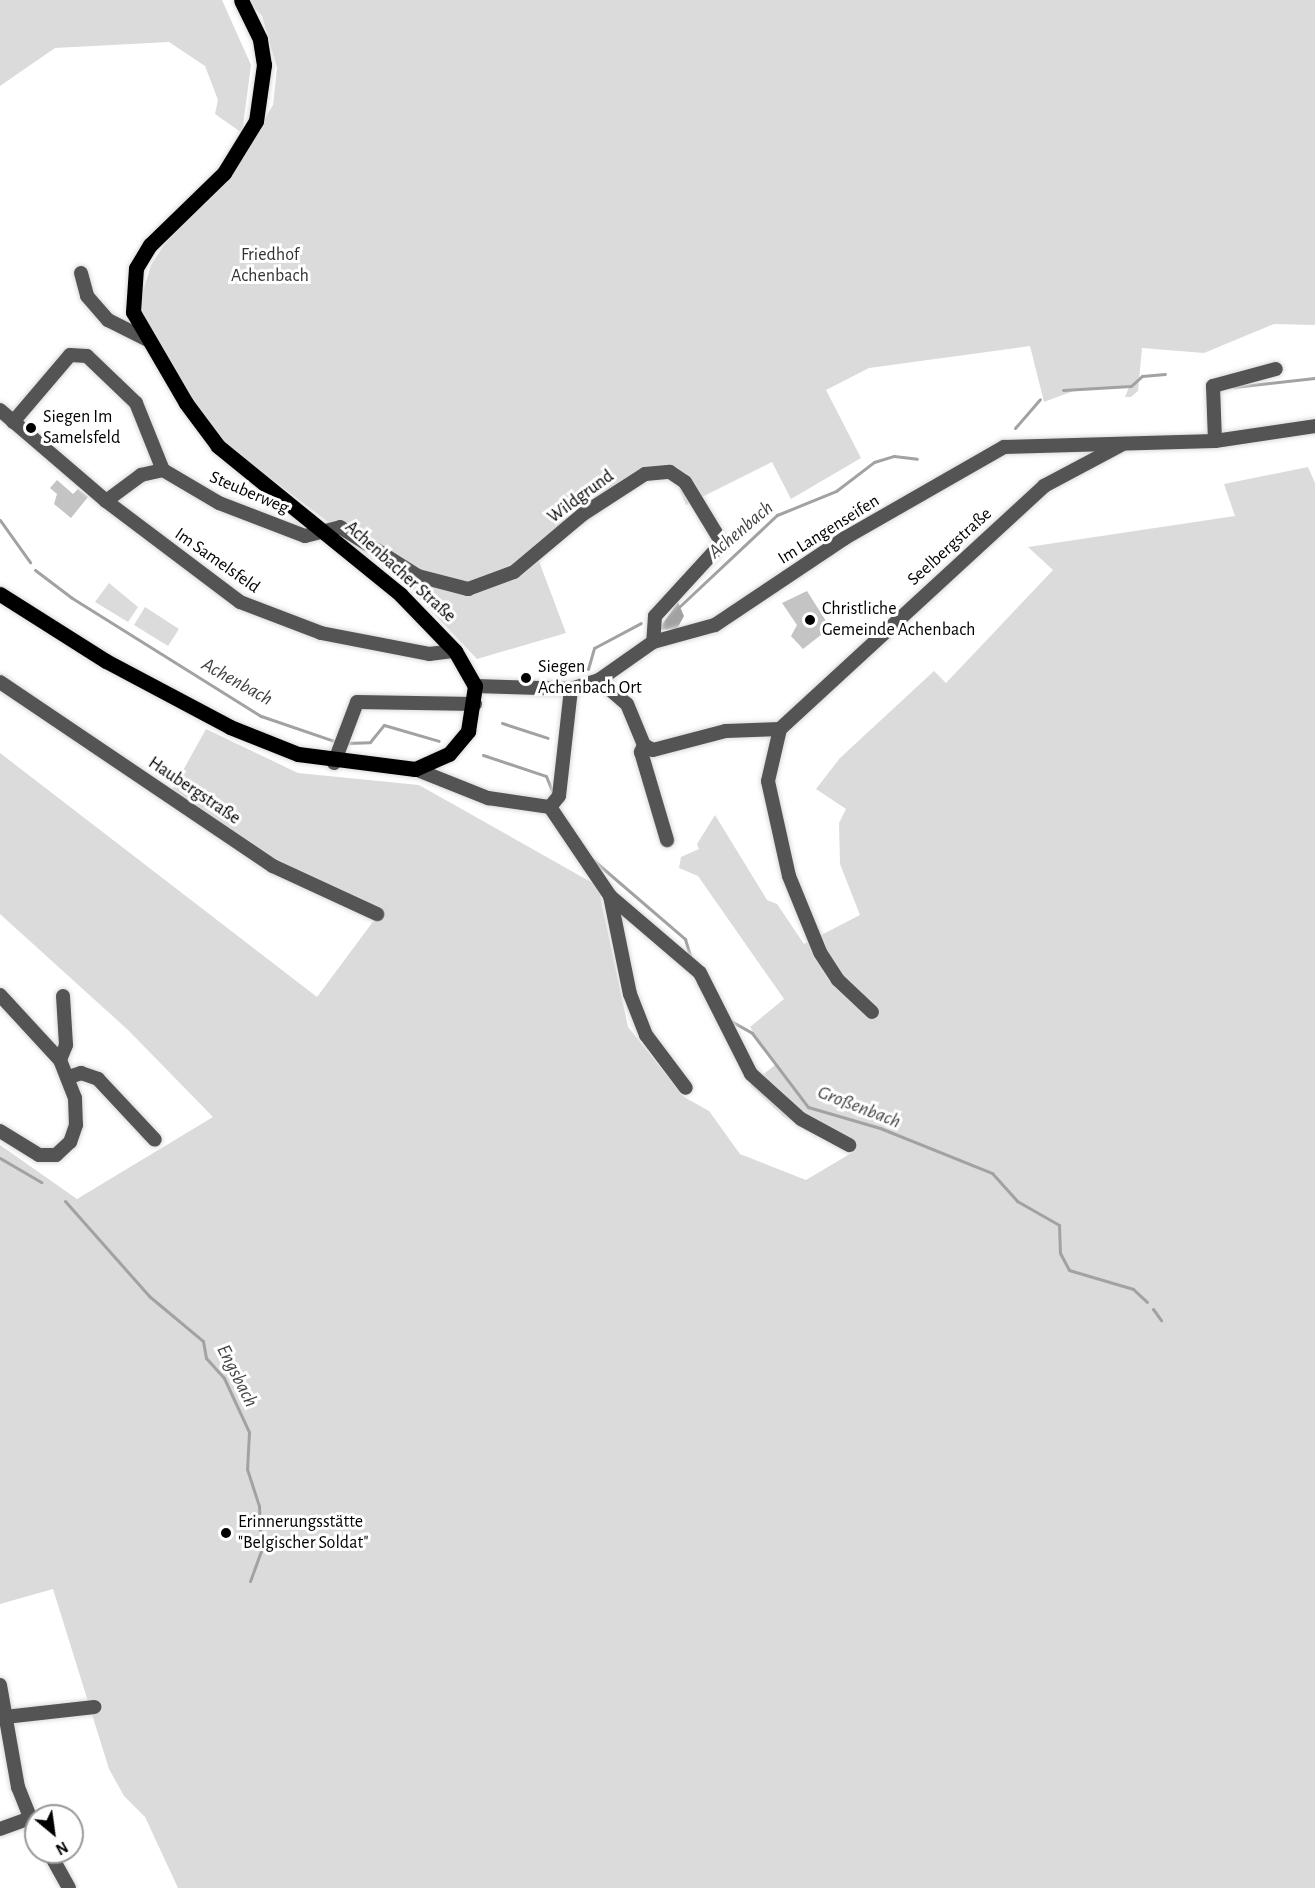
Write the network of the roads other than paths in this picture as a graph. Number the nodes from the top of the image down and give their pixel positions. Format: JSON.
{"nodes":[{"id":1,"x":241,"y":0,"type":"edge"},
{"id":2,"x":81,"y":273,"type":"dead end"},
{"id":3,"x":148,"y":340,"type":"junction"},
{"id":4,"x":1276,"y":369,"type":"dead end"},
{"id":5,"x":0,"y":410,"type":"edge"},
{"id":6,"x":13,"y":422,"type":"junction"},
{"id":7,"x":1315,"y":426,"type":"edge"},
{"id":8,"x":1215,"y":441,"type":"junction"},
{"id":9,"x":1124,"y":444,"type":"junction"},
{"id":10,"x":163,"y":470,"type":"junction"},
{"id":11,"x":106,"y":501,"type":"junction"},
{"id":12,"x":324,"y":530,"type":"junction"},
{"id":13,"x":0,"y":594,"type":"edge"},
{"id":14,"x":653,"y":642,"type":"junction"},
{"id":15,"x":455,"y":651,"type":"junction"},
{"id":16,"x":599,"y":680,"type":"junction"},
{"id":17,"x":0,"y":682,"type":"edge"},
{"id":18,"x":475,"y":686,"type":"junction"},
{"id":19,"x":571,"y":689,"type":"junction"},
{"id":20,"x":475,"y":704,"type":"junction"},
{"id":21,"x":780,"y":729,"type":"junction"},
{"id":22,"x":644,"y":745,"type":"junction"},
{"id":23,"x":334,"y":763,"type":"junction"},
{"id":24,"x":415,"y":769,"type":"junction"},
{"id":25,"x":550,"y":807,"type":"junction"},
{"id":26,"x":667,"y":840,"type":"dead end"},
{"id":27,"x":610,"y":896,"type":"junction"},
{"id":28,"x":377,"y":914,"type":"dead end"},
{"id":29,"x":0,"y":995,"type":"edge"},
{"id":30,"x":63,"y":996,"type":"dead end"},
{"id":31,"x":872,"y":1012,"type":"dead end"},
{"id":32,"x":60,"y":1060,"type":"junction"},
{"id":33,"x":69,"y":1077,"type":"junction"},
{"id":34,"x":686,"y":1088,"type":"dead end"},
{"id":35,"x":0,"y":1131,"type":"edge"},
{"id":36,"x":155,"y":1140,"type":"dead end"},
{"id":37,"x":849,"y":1145,"type":"dead end"},
{"id":38,"x":0,"y":1685,"type":"edge"},
{"id":39,"x":94,"y":1707,"type":"dead end"},
{"id":40,"x":2,"y":1715,"type":"edge"},
{"id":41,"x":24,"y":1804,"type":"edge"},
{"id":42,"x":24,"y":1821,"type":"edge"},
{"id":43,"x":1,"y":1830,"type":"edge"},
{"id":44,"x":56,"y":1864,"type":"edge"},
{"id":45,"x":69,"y":1888,"type":"edge"}],
"edges":[{"from":1,"to":3,"type":"main road","name":"Achenbacher Straße"},
{"from":2,"to":3,"type":"street"},
{"from":3,"to":12,"type":"main road","name":"Achenbacher Straße"},
{"from":4,"to":8,"type":"street"},
{"from":5,"to":6,"type":"street","name":"Im Samelsfeld"},
{"from":6,"to":10,"type":"street"},
{"from":6,"to":11,"type":"street","name":"Im Samelsfeld"},
{"from":7,"to":8,"type":"street","name":"Im Langenseifen"},
{"from":8,"to":9,"type":"street","name":"Im Langenseifen"},
{"from":9,"to":14,"type":"street","name":"Im Langenseifen"},
{"from":9,"to":21,"type":"street","name":"Seelbergstraße"},
{"from":10,"to":11,"type":"street"},
{"from":10,"to":12,"type":"street","name":"Steuberweg"},
{"from":11,"to":15,"type":"street","name":"Im Samelsfeld"},
{"from":12,"to":14,"type":"street","name":"Wildgrund"},
{"from":12,"to":15,"type":"main road","name":"Achenbacher Straße"},
{"from":13,"to":23,"type":"main road","name":"Achenbacher Straße"},
{"from":14,"to":16,"type":"street","name":"Im Langenseifen"},
{"from":15,"to":18,"type":"main road","name":"Achenbacher Straße"},
{"from":16,"to":19,"type":"street","name":"Im Langenseifen"},
{"from":16,"to":22,"type":"street"},
{"from":17,"to":28,"type":"street","name":"Haubergstraße"},
{"from":18,"to":19,"type":"street","name":"Im Langenseifen"},
{"from":18,"to":20,"type":"main road","name":"Achenbacher Straße"},
{"from":19,"to":25,"type":"street"},
{"from":20,"to":23,"type":"street"},
{"from":20,"to":24,"type":"main road","name":"Achenbacher Straße"},
{"from":21,"to":22,"type":"street"},
{"from":21,"to":31,"type":"street"},
{"from":22,"to":26,"type":"street"},
{"from":23,"to":24,"type":"main road","name":"Achenbacher Straße"},
{"from":24,"to":25,"type":"street"},
{"from":25,"to":27,"type":"street"},
{"from":27,"to":34,"type":"street"},
{"from":27,"to":37,"type":"street"},
{"from":29,"to":32,"type":"street"},
{"from":30,"to":32,"type":"street"},
{"from":32,"to":33,"type":"street"},
{"from":33,"to":35,"type":"street"},
{"from":33,"to":36,"type":"street"},
{"from":38,"to":40,"type":"street"},
{"from":39,"to":40,"type":"street"},
{"from":40,"to":41,"type":"street"},
{"from":42,"to":43,"type":"street"},
{"from":44,"to":45,"type":"street"}]}
